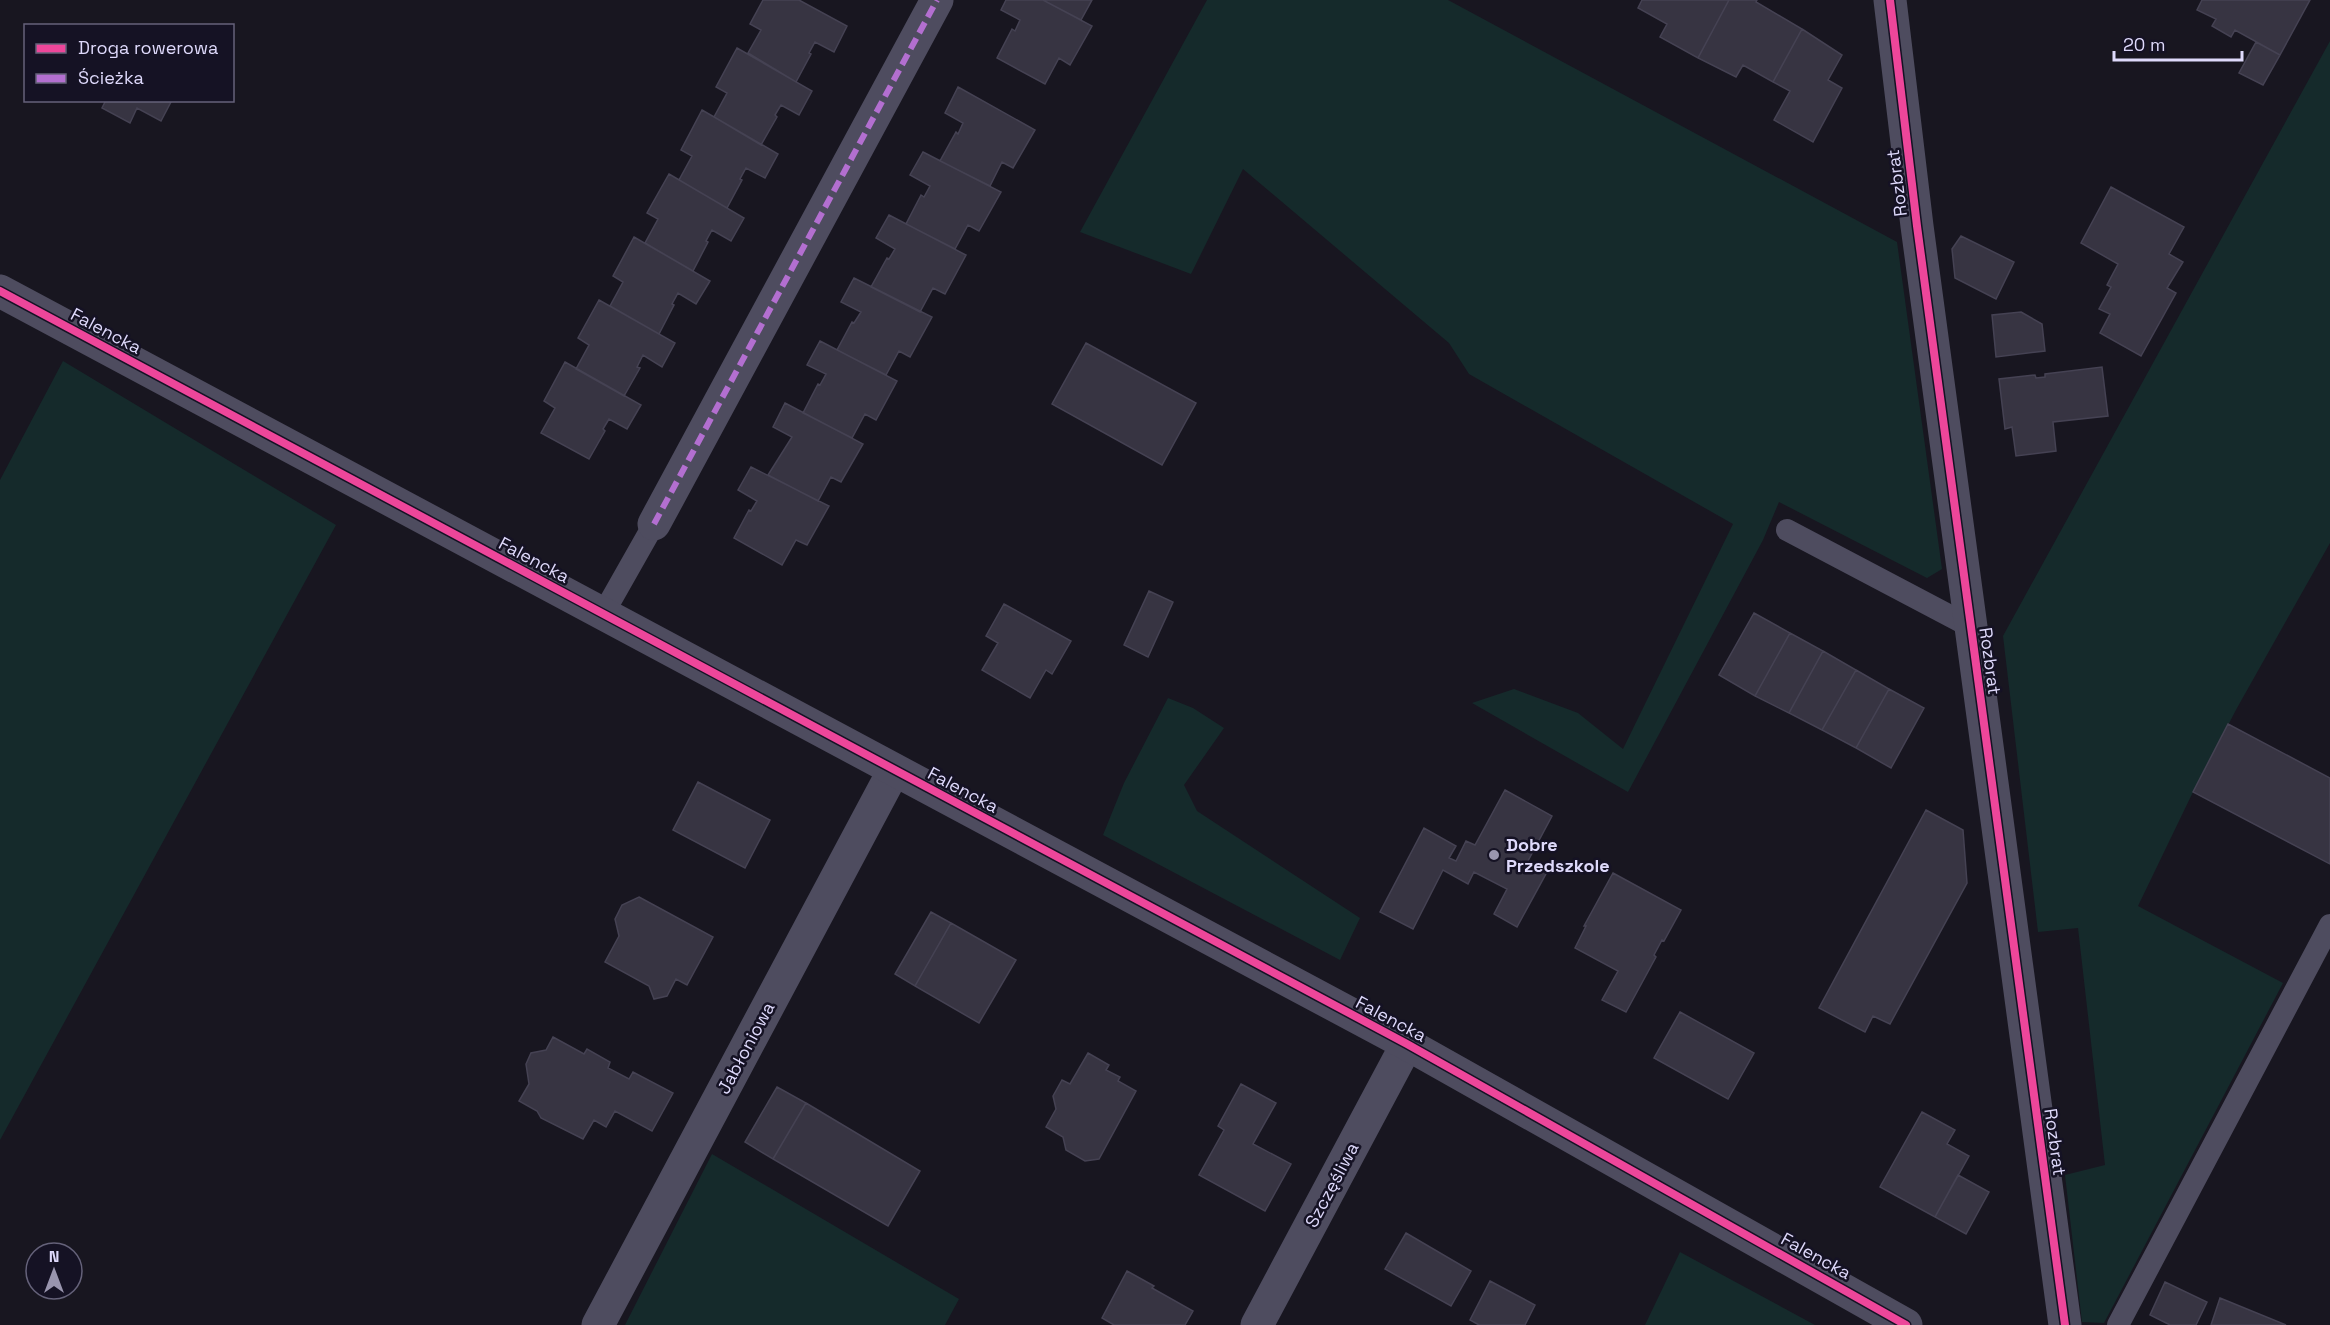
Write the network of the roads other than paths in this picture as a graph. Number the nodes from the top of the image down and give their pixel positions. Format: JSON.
{"nodes":[{"id":1,"x":937,"y":0,"type":"edge"},
{"id":2,"x":1890,"y":0,"type":"edge"},
{"id":3,"x":0,"y":291,"type":"edge"},
{"id":4,"x":654,"y":524,"type":"joint"},
{"id":5,"x":1786,"y":530,"type":"dead end"},
{"id":6,"x":603,"y":614,"type":"junction"},
{"id":7,"x":1971,"y":627,"type":"junction"},
{"id":8,"x":894,"y":770,"type":"junction"},
{"id":9,"x":2330,"y":925,"type":"edge"},
{"id":10,"x":1407,"y":1044,"type":"junction"},
{"id":11,"x":598,"y":1325,"type":"edge"},
{"id":12,"x":1257,"y":1325,"type":"edge"},
{"id":13,"x":1906,"y":1325,"type":"edge"},
{"id":14,"x":2065,"y":1325,"type":"edge"},
{"id":15,"x":2118,"y":1325,"type":"edge"}],
"edges":[{"from":1,"to":4,"type":"street"},
{"from":2,"to":7,"type":"street","name":"Rozbrat"},
{"from":3,"to":6,"type":"street","name":"Falencka"},
{"from":4,"to":6,"type":"lane"},
{"from":5,"to":7,"type":"lane"},
{"from":6,"to":8,"type":"street","name":"Falencka"},
{"from":7,"to":14,"type":"street","name":"Rozbrat"},
{"from":8,"to":10,"type":"street","name":"Falencka"},
{"from":8,"to":11,"type":"street","name":"Jabłoniowa"},
{"from":9,"to":15,"type":"lane"},
{"from":10,"to":12,"type":"street","name":"Szczęśliwa"},
{"from":10,"to":13,"type":"street","name":"Falencka"}]}
